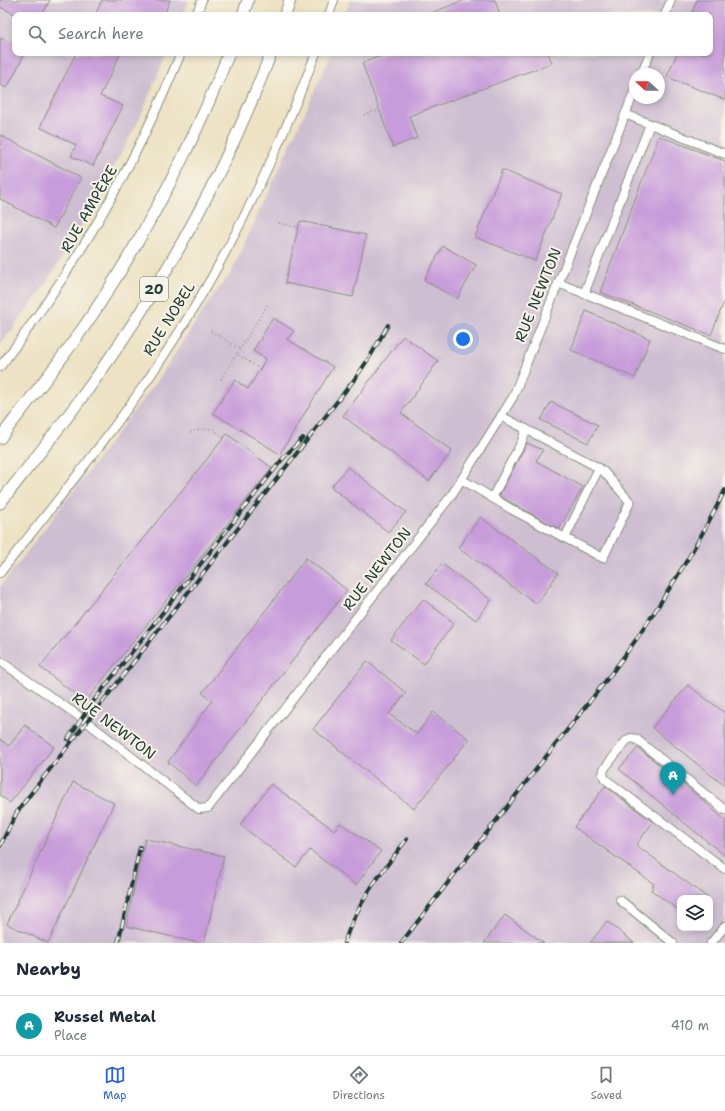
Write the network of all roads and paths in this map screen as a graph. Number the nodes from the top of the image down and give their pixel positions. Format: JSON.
{"nodes":[{"id":1,"x":202,"y":0,"type":"edge"},
{"id":2,"x":248,"y":0,"type":"edge"},
{"id":3,"x":290,"y":0,"type":"edge"},
{"id":4,"x":334,"y":0,"type":"edge"},
{"id":5,"x":671,"y":0,"type":"edge"},
{"id":6,"x":197,"y":12,"type":"edge"},
{"id":7,"x":244,"y":12,"type":"edge"},
{"id":8,"x":286,"y":12,"type":"edge"},
{"id":9,"x":330,"y":12,"type":"edge"},
{"id":10,"x":666,"y":12,"type":"edge"},
{"id":11,"x":180,"y":56,"type":"edge"},
{"id":12,"x":228,"y":56,"type":"edge"},
{"id":13,"x":270,"y":56,"type":"edge"},
{"id":14,"x":315,"y":56,"type":"edge"},
{"id":15,"x":649,"y":56,"type":"edge"},
{"id":16,"x":644,"y":68,"type":"edge"},
{"id":17,"x":629,"y":104,"type":"edge"},
{"id":18,"x":379,"y":110,"type":"dead end"},
{"id":19,"x":625,"y":114,"type":"junction"},
{"id":20,"x":364,"y":115,"type":"dead end"},
{"id":21,"x":650,"y":124,"type":"junction"},
{"id":22,"x":725,"y":154,"type":"edge"},
{"id":23,"x":279,"y":223,"type":"dead end"},
{"id":24,"x":298,"y":228,"type":"dead end"},
{"id":25,"x":558,"y":283,"type":"junction"},
{"id":26,"x":584,"y":294,"type":"junction"},
{"id":27,"x":268,"y":304,"type":"dead end"},
{"id":28,"x":211,"y":331,"type":"dead end"},
{"id":29,"x":725,"y":349,"type":"edge"},
{"id":30,"x":240,"y":350,"type":"junction"},
{"id":31,"x":236,"y":354,"type":"junction"},
{"id":32,"x":0,"y":367,"type":"edge"},
{"id":33,"x":260,"y":369,"type":"dead end"},
{"id":34,"x":221,"y":379,"type":"dead end"},
{"id":35,"x":501,"y":416,"type":"junction"},
{"id":36,"x":526,"y":430,"type":"junction"},
{"id":37,"x":190,"y":432,"type":"dead end"},
{"id":38,"x":0,"y":438,"type":"edge"},
{"id":39,"x":224,"y":438,"type":"dead end"},
{"id":40,"x":599,"y":468,"type":"junction"},
{"id":41,"x":461,"y":479,"type":"junction"},
{"id":42,"x":492,"y":498,"type":"junction"},
{"id":43,"x":0,"y":503,"type":"edge"},
{"id":44,"x":566,"y":538,"type":"junction"},
{"id":45,"x":0,"y":573,"type":"edge"},
{"id":46,"x":0,"y":661,"type":"edge"},
{"id":47,"x":725,"y":810,"type":"edge"},
{"id":48,"x":725,"y":869,"type":"edge"},
{"id":49,"x":620,"y":900,"type":"dead end"},
{"id":50,"x":725,"y":926,"type":"edge"},
{"id":51,"x":673,"y":943,"type":"edge"},
{"id":52,"x":711,"y":943,"type":"edge"}],
"edges":[{"from":1,"to":6,"type":"street"},
{"from":2,"to":7,"type":"highway"},
{"from":3,"to":8,"type":"highway"},
{"from":4,"to":9,"type":"street"},
{"from":5,"to":10,"type":"street"},
{"from":11,"to":32,"type":"street","name":"RUE AMPÈRE"},
{"from":12,"to":38,"type":"highway","number":"20"},
{"from":13,"to":43,"type":"highway","number":"20"},
{"from":14,"to":45,"type":"street","name":"RUE NOBEL"},
{"from":15,"to":16,"type":"street"},
{"from":17,"to":19,"type":"street","name":"RUE NEWTON"},
{"from":18,"to":20,"type":"path"},
{"from":19,"to":21,"type":"street"},
{"from":19,"to":25,"type":"street","name":"RUE NEWTON"},
{"from":21,"to":22,"type":"street"},
{"from":21,"to":26,"type":"street"},
{"from":23,"to":24,"type":"path"},
{"from":25,"to":26,"type":"street"},
{"from":25,"to":35,"type":"street","name":"RUE NEWTON"},
{"from":26,"to":29,"type":"street"},
{"from":27,"to":30,"type":"path"},
{"from":28,"to":30,"type":"path"},
{"from":30,"to":31,"type":"path"},
{"from":31,"to":33,"type":"path"},
{"from":31,"to":34,"type":"path"},
{"from":35,"to":36,"type":"street"},
{"from":35,"to":41,"type":"street","name":"RUE NEWTON"},
{"from":36,"to":40,"type":"street"},
{"from":36,"to":42,"type":"street"},
{"from":37,"to":39,"type":"path"},
{"from":40,"to":44,"type":"street"},
{"from":40,"to":44,"type":"street"},
{"from":41,"to":42,"type":"street"},
{"from":41,"to":46,"type":"street","name":"RUE NEWTON"},
{"from":42,"to":44,"type":"street"},
{"from":47,"to":48,"type":"street"},
{"from":49,"to":51,"type":"street"},
{"from":50,"to":52,"type":"street"}]}
